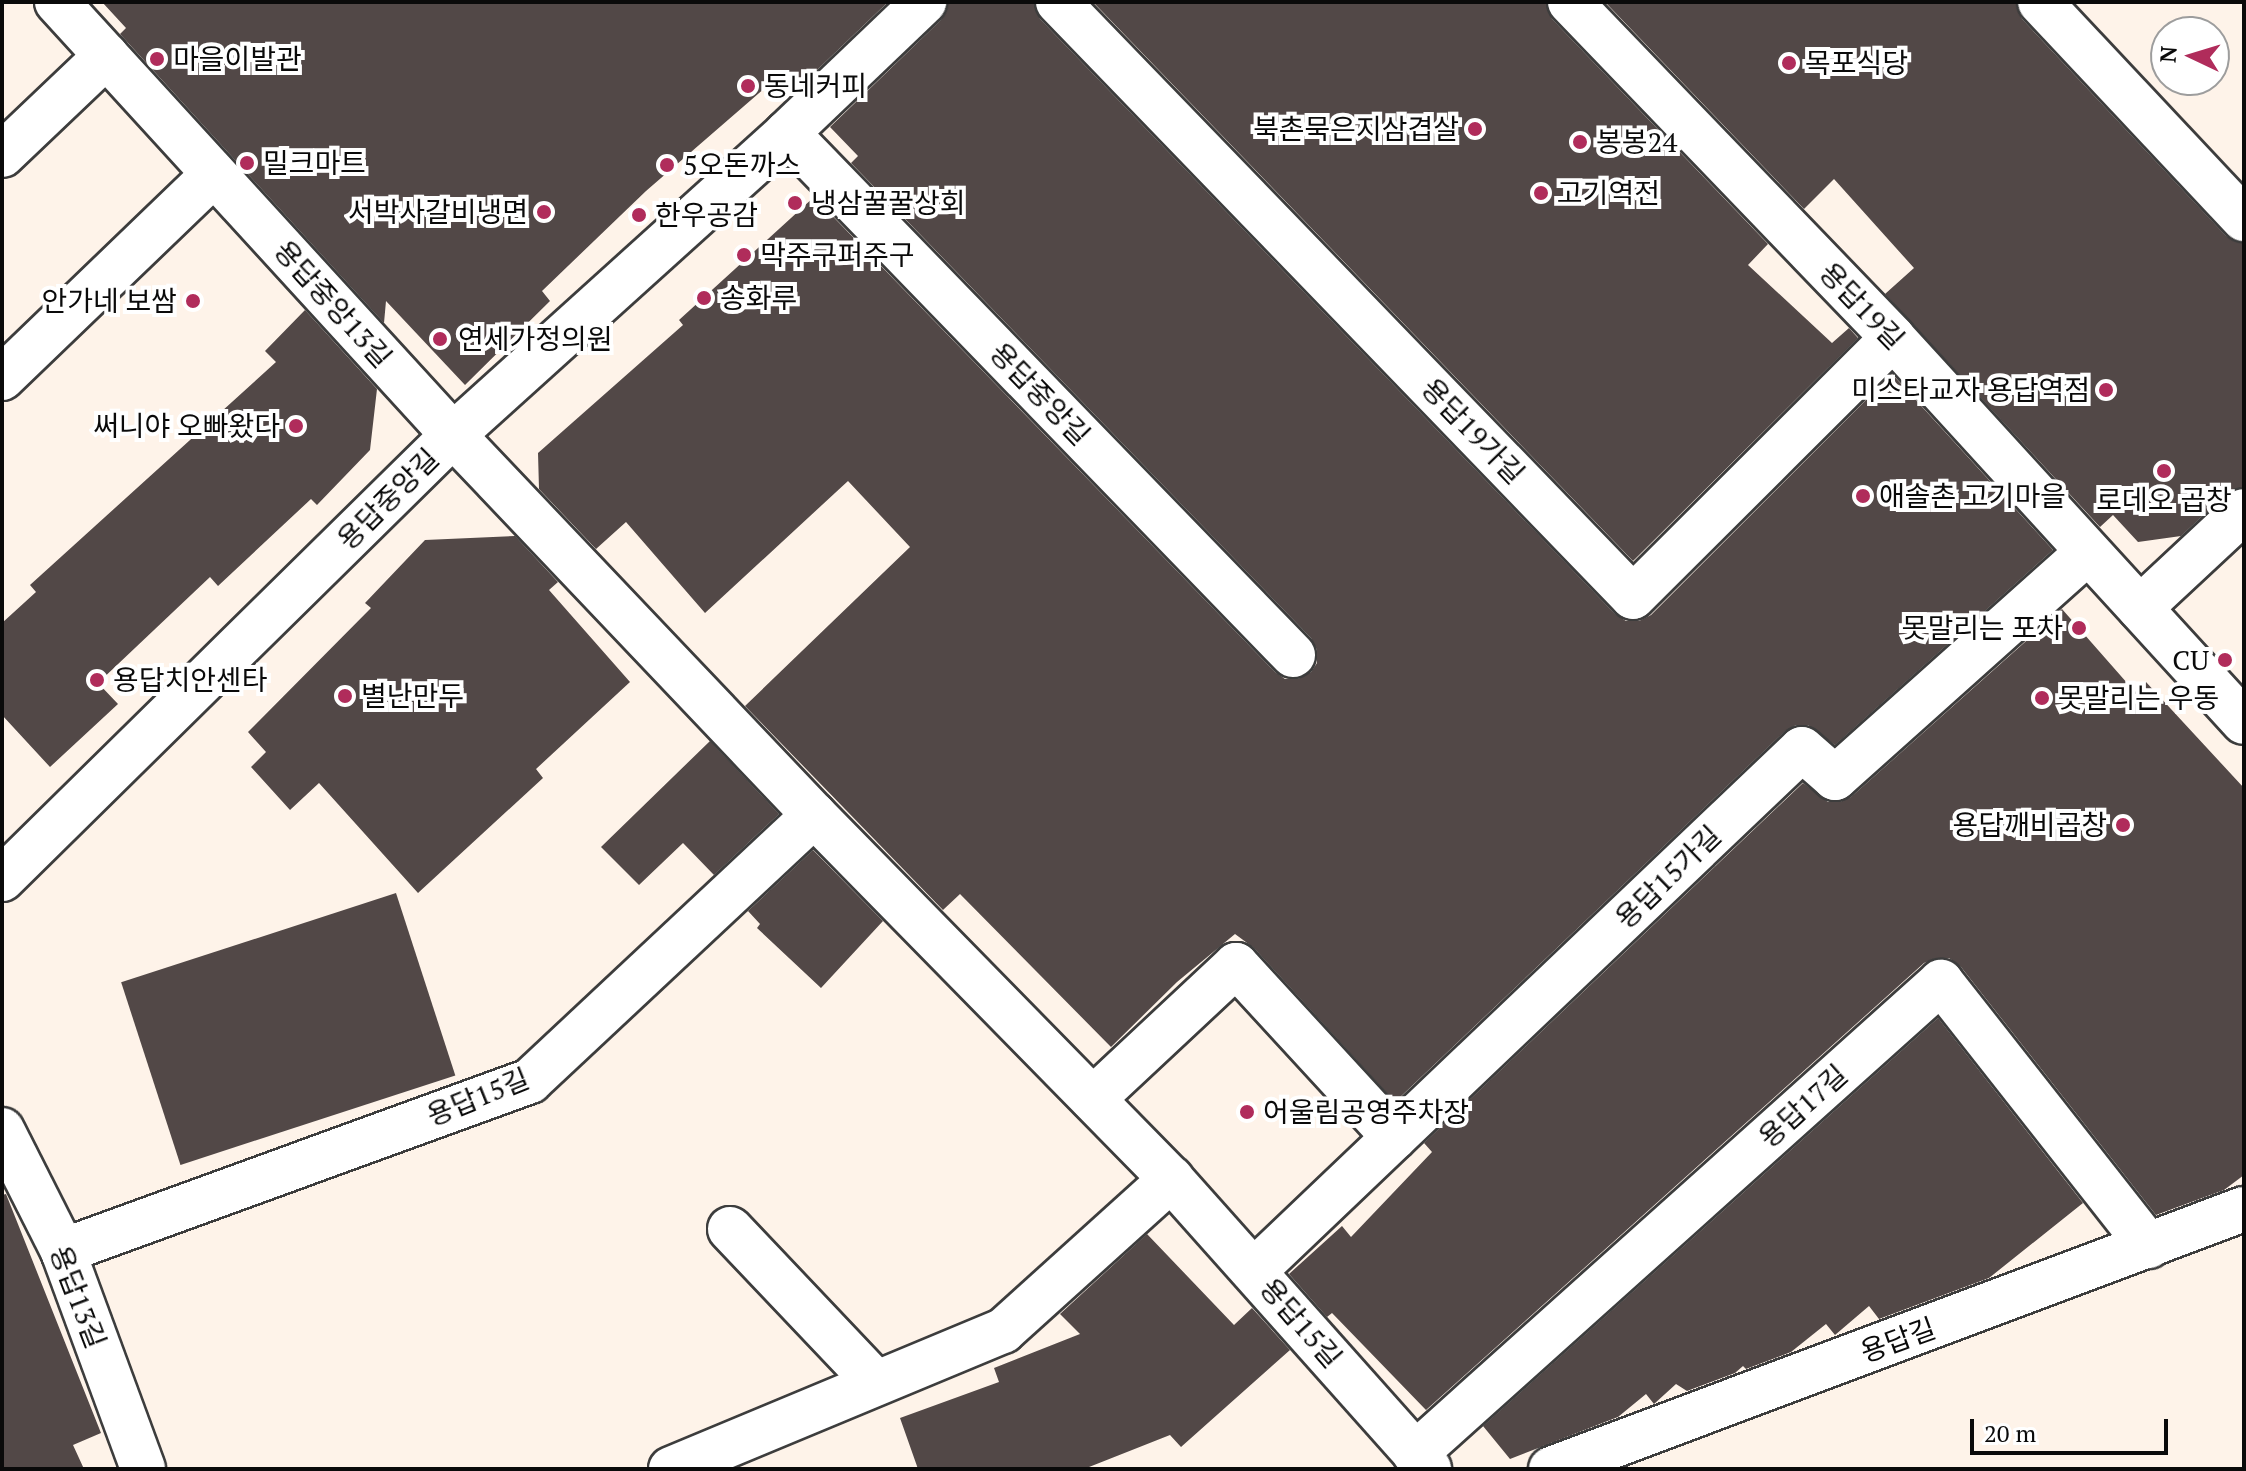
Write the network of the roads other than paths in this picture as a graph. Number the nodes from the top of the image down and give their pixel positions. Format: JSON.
{"nodes":[{"id":1,"x":57,"y":2,"type":"edge"},
{"id":2,"x":924,"y":2,"type":"edge"},
{"id":3,"x":1058,"y":2,"type":"edge"},
{"id":4,"x":1570,"y":2,"type":"edge"},
{"id":5,"x":2040,"y":2,"type":"edge"},
{"id":6,"x":106,"y":56,"type":"junction"},
{"id":7,"x":787,"y":133,"type":"junction"},
{"id":8,"x":2,"y":155,"type":"edge"},
{"id":9,"x":214,"y":174,"type":"junction"},
{"id":10,"x":2244,"y":219,"type":"edge"},
{"id":11,"x":1893,"y":338,"type":"junction"},
{"id":12,"x":2,"y":378,"type":"edge"},
{"id":13,"x":453,"y":435,"type":"junction"},
{"id":14,"x":2244,"y":511,"type":"edge"},
{"id":15,"x":2088,"y":552,"type":"junction"},
{"id":16,"x":2140,"y":608,"type":"junction"},
{"id":17,"x":1293,"y":655,"type":"dead end"},
{"id":18,"x":2244,"y":722,"type":"edge"},
{"id":19,"x":814,"y":815,"type":"junction"},
{"id":20,"x":2,"y":879,"type":"edge"},
{"id":21,"x":1093,"y":1099,"type":"junction"},
{"id":22,"x":2,"y":1130,"type":"edge"},
{"id":23,"x":1394,"y":1137,"type":"junction"},
{"id":24,"x":1171,"y":1179,"type":"junction"},
{"id":25,"x":2244,"y":1209,"type":"edge"},
{"id":26,"x":730,"y":1229,"type":"dead end"},
{"id":27,"x":2149,"y":1246,"type":"junction"},
{"id":28,"x":63,"y":1251,"type":"junction"},
{"id":29,"x":1255,"y":1270,"type":"junction"},
{"id":30,"x":876,"y":1383,"type":"junction"},
{"id":31,"x":1422,"y":1461,"type":"edge"},
{"id":32,"x":143,"y":1469,"type":"edge"},
{"id":33,"x":671,"y":1469,"type":"edge"},
{"id":34,"x":1551,"y":1469,"type":"edge"}],
"edges":[{"from":1,"to":6,"type":"street","name":"용답중앙13길"},
{"from":2,"to":7,"type":"street","name":"용답중앙길"},
{"from":3,"to":11,"type":"street","name":"용답19가길"},
{"from":4,"to":11,"type":"street","name":"용답19길"},
{"from":5,"to":10,"type":"street"},
{"from":6,"to":8,"type":"street"},
{"from":6,"to":9,"type":"street","name":"용답중앙13길"},
{"from":7,"to":13,"type":"street","name":"용답중앙길"},
{"from":7,"to":17,"type":"street","name":"용답중앙길"},
{"from":9,"to":12,"type":"street"},
{"from":9,"to":13,"type":"street","name":"용답중앙13길"},
{"from":11,"to":15,"type":"street","name":"용답19길"},
{"from":13,"to":19,"type":"street","name":"용답15길"},
{"from":13,"to":20,"type":"street","name":"용답중앙길"},
{"from":14,"to":16,"type":"street"},
{"from":15,"to":16,"type":"street","name":"용답19길"},
{"from":15,"to":23,"type":"street","name":"용답15가길"},
{"from":16,"to":18,"type":"street","name":"용답19길"},
{"from":19,"to":21,"type":"street","name":"용답15길"},
{"from":19,"to":28,"type":"street","name":"용답15길"},
{"from":21,"to":23,"type":"street"},
{"from":21,"to":24,"type":"street","name":"용답15길"},
{"from":22,"to":28,"type":"street","name":"용답13길"},
{"from":23,"to":29,"type":"street","name":"용답15가길"},
{"from":24,"to":29,"type":"street","name":"용답15길"},
{"from":24,"to":30,"type":"street"},
{"from":25,"to":27,"type":"street","name":"용답길"},
{"from":26,"to":30,"type":"street"},
{"from":27,"to":31,"type":"street","name":"용답17길"},
{"from":27,"to":34,"type":"street","name":"용답길"},
{"from":28,"to":32,"type":"street","name":"용답13길"},
{"from":29,"to":31,"type":"street","name":"용답15길"},
{"from":30,"to":33,"type":"street"}]}
